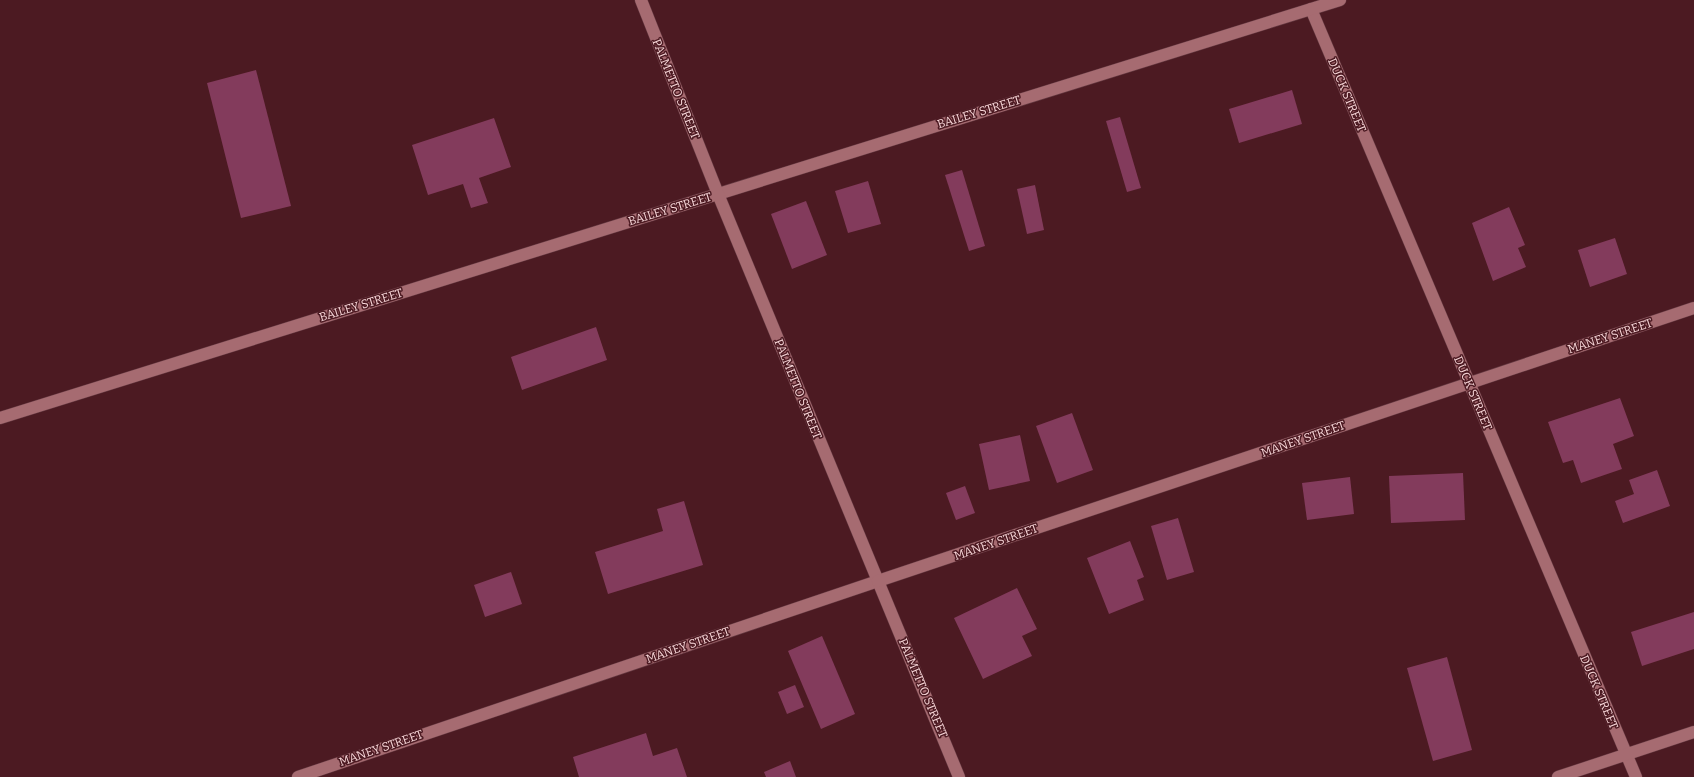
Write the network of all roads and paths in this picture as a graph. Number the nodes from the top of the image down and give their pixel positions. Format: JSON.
{"nodes":[{"id":1,"x":641,"y":0,"type":"edge"},
{"id":2,"x":1340,"y":0,"type":"edge"},
{"id":3,"x":1311,"y":9,"type":"junction"},
{"id":4,"x":718,"y":194,"type":"junction"},
{"id":5,"x":1694,"y":308,"type":"edge"},
{"id":6,"x":1469,"y":383,"type":"junction"},
{"id":7,"x":0,"y":418,"type":"edge"},
{"id":8,"x":878,"y":581,"type":"junction"},
{"id":9,"x":1694,"y":732,"type":"edge"},
{"id":10,"x":1626,"y":755,"type":"junction"},
{"id":11,"x":298,"y":777,"type":"edge"},
{"id":12,"x":960,"y":777,"type":"edge"},
{"id":13,"x":1558,"y":777,"type":"edge"},
{"id":14,"x":1636,"y":777,"type":"edge"}],
"edges":[{"from":1,"to":4,"type":"street","name":"PALMETTO STREET"},
{"from":2,"to":3,"type":"street","name":"BAILEY STREET"},
{"from":3,"to":4,"type":"street","name":"BAILEY STREET"},
{"from":3,"to":6,"type":"street","name":"DUCK STREET"},
{"from":4,"to":7,"type":"street","name":"BAILEY STREET"},
{"from":4,"to":8,"type":"street","name":"PALMETTO STREET"},
{"from":5,"to":6,"type":"street","name":"MANEY STREET"},
{"from":6,"to":8,"type":"street","name":"MANEY STREET"},
{"from":6,"to":10,"type":"street","name":"DUCK STREET"},
{"from":8,"to":11,"type":"street","name":"MANEY STREET"},
{"from":8,"to":12,"type":"street","name":"PALMETTO STREET"},
{"from":9,"to":10,"type":"street"},
{"from":10,"to":13,"type":"street"},
{"from":10,"to":14,"type":"street","name":"DUCK STREET"}]}
